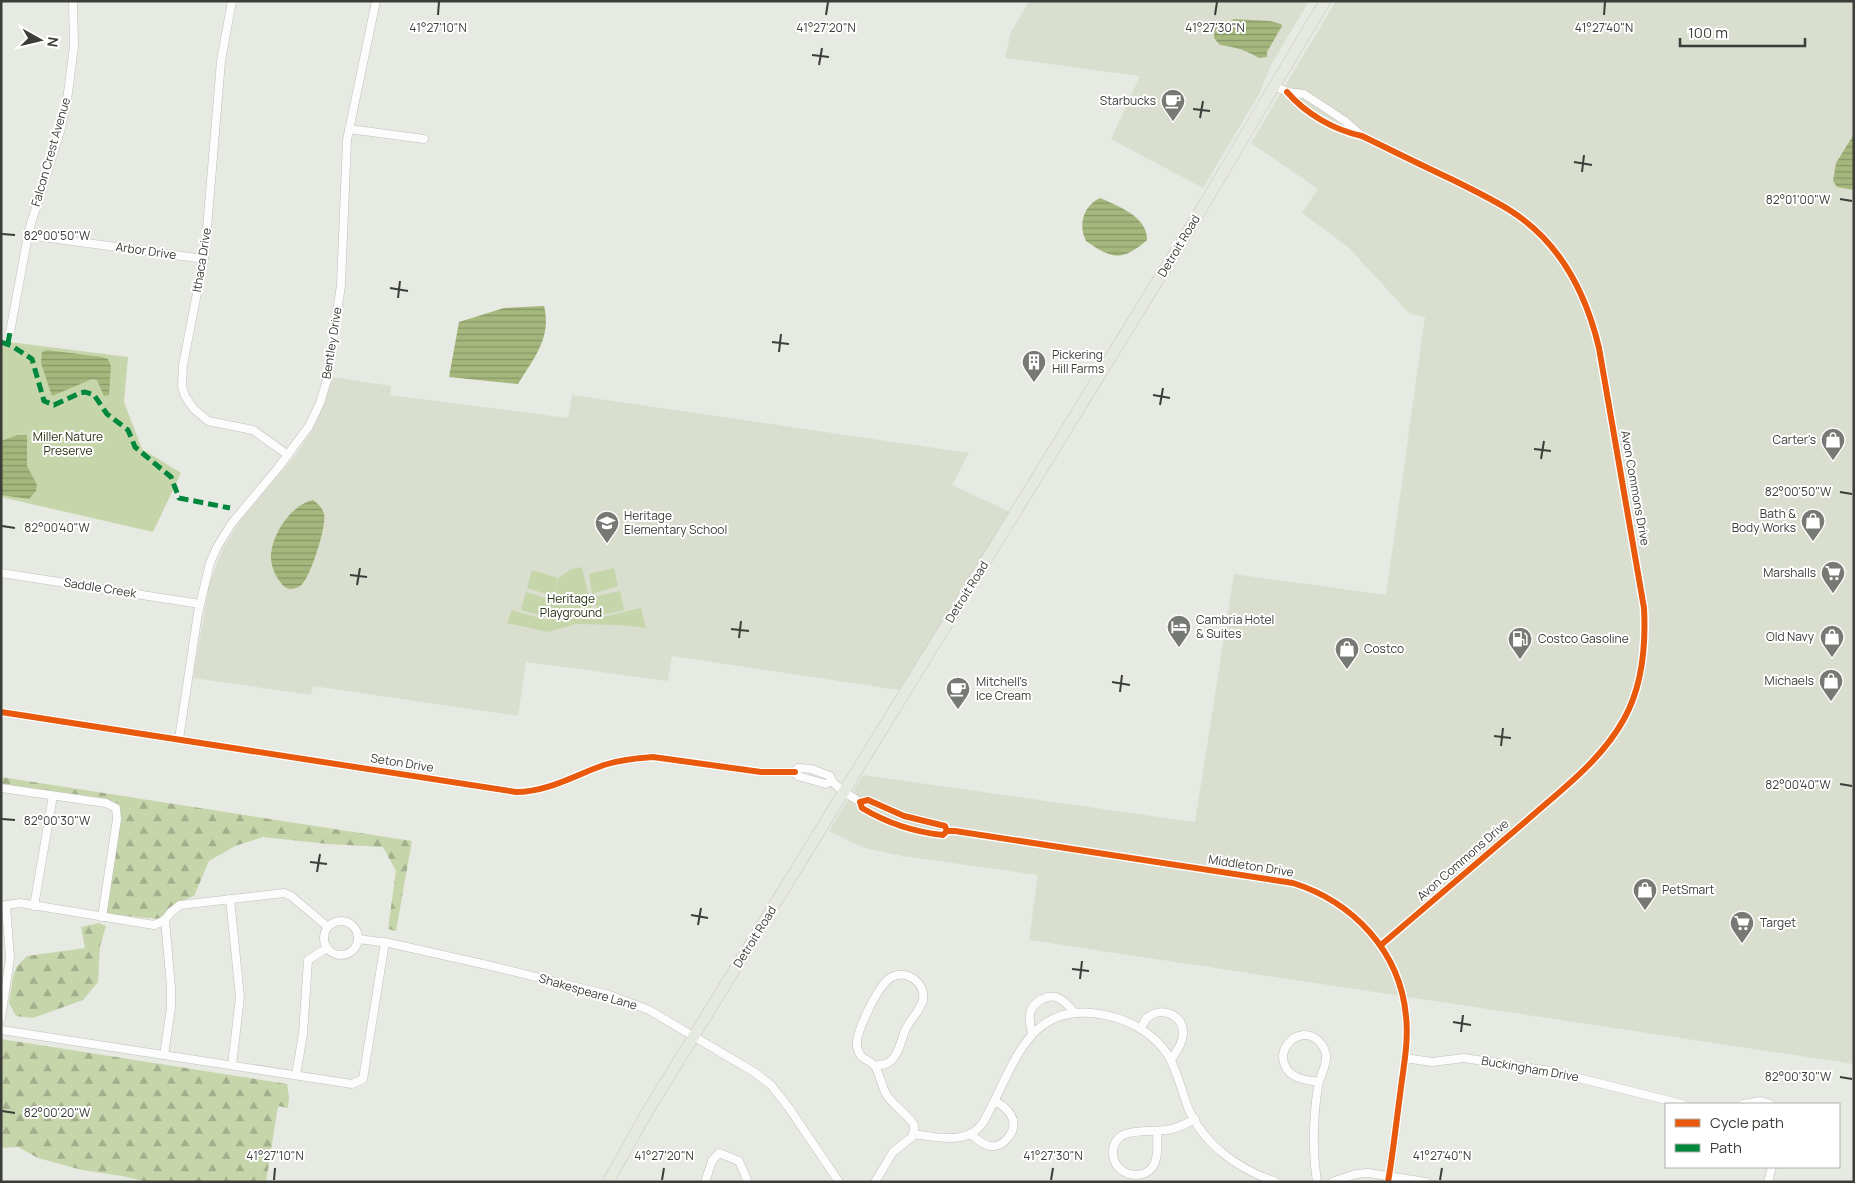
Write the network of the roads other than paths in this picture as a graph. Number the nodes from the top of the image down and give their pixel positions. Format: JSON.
{"nodes":[{"id":1,"x":73,"y":1,"type":"edge"},
{"id":2,"x":232,"y":1,"type":"edge"},
{"id":3,"x":376,"y":1,"type":"edge"},
{"id":4,"x":1325,"y":1,"type":"edge"},
{"id":5,"x":1275,"y":86,"type":"junction"},
{"id":6,"x":1287,"y":92,"type":"junction"},
{"id":7,"x":349,"y":129,"type":"junction"},
{"id":8,"x":1362,"y":136,"type":"junction"},
{"id":9,"x":424,"y":139,"type":"dead end"},
{"id":10,"x":28,"y":235,"type":"junction"},
{"id":11,"x":204,"y":259,"type":"junction"},
{"id":12,"x":10,"y":332,"type":"dead end"},
{"id":13,"x":288,"y":455,"type":"junction"},
{"id":14,"x":1,"y":573,"type":"edge"},
{"id":15,"x":200,"y":604,"type":"junction"},
{"id":16,"x":1,"y":712,"type":"edge"},
{"id":17,"x":179,"y":739,"type":"junction"},
{"id":18,"x":1,"y":788,"type":"edge"},
{"id":19,"x":844,"y":792,"type":"junction"},
{"id":20,"x":53,"y":796,"type":"junction"},
{"id":21,"x":230,"y":899,"type":"junction"},
{"id":22,"x":4,"y":906,"type":"edge"},
{"id":23,"x":34,"y":906,"type":"junction"},
{"id":24,"x":102,"y":917,"type":"junction"},
{"id":25,"x":165,"y":920,"type":"junction"},
{"id":26,"x":328,"y":927,"type":"junction"},
{"id":27,"x":358,"y":939,"type":"junction"},
{"id":28,"x":385,"y":942,"type":"junction"},
{"id":29,"x":1380,"y":945,"type":"junction"},
{"id":30,"x":327,"y":948,"type":"junction"},
{"id":31,"x":1075,"y":1013,"type":"junction"},
{"id":32,"x":1,"y":1018,"type":"edge"},
{"id":33,"x":1141,"y":1029,"type":"junction"},
{"id":34,"x":1,"y":1030,"type":"edge"},
{"id":35,"x":1032,"y":1034,"type":"junction"},
{"id":36,"x":694,"y":1037,"type":"junction"},
{"id":37,"x":164,"y":1055,"type":"junction"},
{"id":38,"x":1405,"y":1058,"type":"junction"},
{"id":39,"x":1171,"y":1060,"type":"junction"},
{"id":40,"x":232,"y":1065,"type":"junction"},
{"id":41,"x":874,"y":1066,"type":"junction"},
{"id":42,"x":296,"y":1075,"type":"junction"},
{"id":43,"x":1319,"y":1082,"type":"junction"},
{"id":44,"x":995,"y":1101,"type":"junction"},
{"id":45,"x":1678,"y":1103,"type":"edge"},
{"id":46,"x":1752,"y":1103,"type":"edge"},
{"id":47,"x":1766,"y":1103,"type":"edge"},
{"id":48,"x":1194,"y":1119,"type":"junction"},
{"id":49,"x":1157,"y":1131,"type":"junction"},
{"id":50,"x":913,"y":1134,"type":"junction"},
{"id":51,"x":970,"y":1134,"type":"junction"},
{"id":52,"x":1772,"y":1168,"type":"edge"},
{"id":53,"x":1254,"y":1173,"type":"junction"},
{"id":54,"x":1388,"y":1179,"type":"edge"},
{"id":55,"x":608,"y":1182,"type":"edge"},
{"id":56,"x":705,"y":1182,"type":"edge"},
{"id":57,"x":748,"y":1182,"type":"edge"},
{"id":58,"x":839,"y":1182,"type":"edge"},
{"id":59,"x":875,"y":1182,"type":"edge"},
{"id":60,"x":1250,"y":1182,"type":"edge"},
{"id":61,"x":1276,"y":1182,"type":"edge"},
{"id":62,"x":1317,"y":1182,"type":"edge"},
{"id":63,"x":1332,"y":1182,"type":"edge"},
{"id":64,"x":1426,"y":1182,"type":"edge"},
{"id":65,"x":1768,"y":1182,"type":"edge"}],
"edges":[{"from":1,"to":10,"type":"street","name":"Falcon Crest Avenue"},
{"from":2,"to":11,"type":"street","name":"Ithaca Drive"},
{"from":3,"to":7,"type":"street","name":"Bentley Drive"},
{"from":4,"to":5,"type":"main road","name":"Detroit Road"},
{"from":5,"to":6,"type":"street","name":"Avon Commons Drive"},
{"from":5,"to":19,"type":"main road","name":"Detroit Road"},
{"from":6,"to":8,"type":"street","name":"Avon Commons Drive"},
{"from":6,"to":8,"type":"street","name":"Avon Commons Drive"},
{"from":7,"to":9,"type":"street"},
{"from":7,"to":13,"type":"street","name":"Bentley Drive"},
{"from":8,"to":29,"type":"street","name":"Avon Commons Drive"},
{"from":10,"to":11,"type":"street","name":"Arbor Drive"},
{"from":10,"to":12,"type":"street","name":"Falcon Crest Avenue"},
{"from":11,"to":13,"type":"street","name":"Ithaca Drive"},
{"from":13,"to":15,"type":"street","name":"Bentley Drive"},
{"from":14,"to":15,"type":"street","name":"Saddle Creek"},
{"from":15,"to":17,"type":"street","name":"Bentley Drive"},
{"from":16,"to":17,"type":"street","name":"Seton Drive"},
{"from":17,"to":19,"type":"street","name":"Seton Drive"},
{"from":18,"to":20,"type":"street"},
{"from":19,"to":29,"type":"street","name":"Middleton Drive"},
{"from":19,"to":36,"type":"main road","name":"Detroit Road"},
{"from":20,"to":23,"type":"street"},
{"from":20,"to":24,"type":"street"},
{"from":21,"to":25,"type":"street"},
{"from":21,"to":26,"type":"street"},
{"from":21,"to":40,"type":"street"},
{"from":22,"to":23,"type":"street"},
{"from":22,"to":32,"type":"street"},
{"from":23,"to":24,"type":"street"},
{"from":24,"to":25,"type":"street"},
{"from":25,"to":37,"type":"street"},
{"from":26,"to":27,"type":"street"},
{"from":26,"to":30,"type":"street"},
{"from":27,"to":28,"type":"street","name":"Shakespeare Lane"},
{"from":27,"to":30,"type":"street"},
{"from":28,"to":36,"type":"street","name":"Shakespeare Lane"},
{"from":28,"to":42,"type":"street"},
{"from":29,"to":38,"type":"street","name":"Middleton Drive"},
{"from":30,"to":42,"type":"street"},
{"from":31,"to":33,"type":"street"},
{"from":31,"to":35,"type":"street"},
{"from":31,"to":35,"type":"street"},
{"from":33,"to":39,"type":"street"},
{"from":33,"to":39,"type":"street"},
{"from":34,"to":37,"type":"street"},
{"from":35,"to":44,"type":"street"},
{"from":36,"to":55,"type":"main road","name":"Detroit Road"},
{"from":36,"to":58,"type":"street","name":"Shakespeare Lane"},
{"from":37,"to":40,"type":"street"},
{"from":38,"to":45,"type":"street","name":"Buckingham Drive"},
{"from":38,"to":54,"type":"street","name":"Middleton Drive"},
{"from":39,"to":48,"type":"street"},
{"from":40,"to":42,"type":"street"},
{"from":41,"to":41,"type":"street"},
{"from":41,"to":50,"type":"street"},
{"from":43,"to":43,"type":"street"},
{"from":43,"to":62,"type":"street"},
{"from":44,"to":51,"type":"street"},
{"from":44,"to":51,"type":"street"},
{"from":46,"to":47,"type":"street"},
{"from":48,"to":49,"type":"street"},
{"from":48,"to":53,"type":"street"},
{"from":49,"to":49,"type":"street"},
{"from":50,"to":51,"type":"street"},
{"from":50,"to":59,"type":"street"},
{"from":52,"to":65,"type":"street"},
{"from":53,"to":60,"type":"street"},
{"from":53,"to":61,"type":"street"},
{"from":54,"to":63,"type":"street"},
{"from":54,"to":64,"type":"street"},
{"from":56,"to":57,"type":"street"}]}
